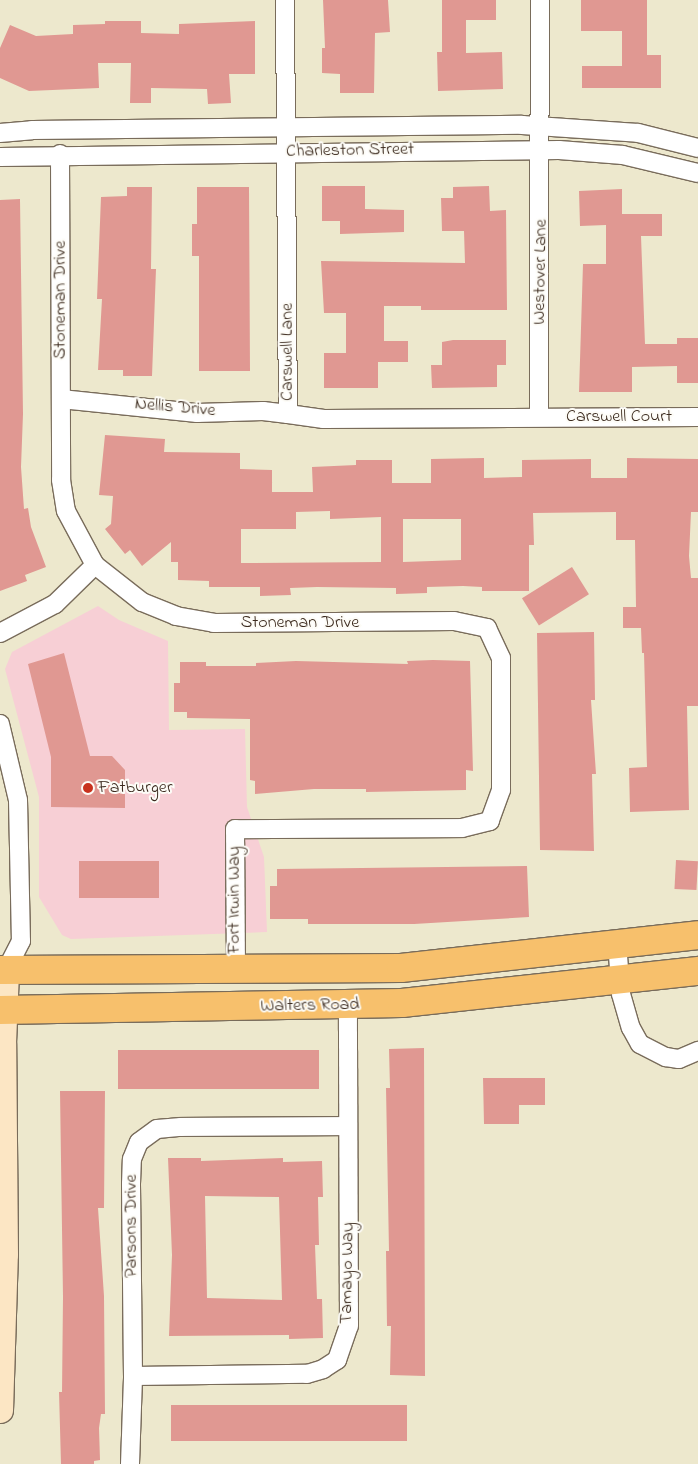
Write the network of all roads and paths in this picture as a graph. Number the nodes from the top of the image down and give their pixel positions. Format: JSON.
{"nodes":[{"id":1,"x":285,"y":0,"type":"edge"},
{"id":2,"x":540,"y":0,"type":"edge"},
{"id":3,"x":542,"y":126,"type":"junction"},
{"id":4,"x":287,"y":128,"type":"junction"},
{"id":5,"x":0,"y":134,"type":"edge"},
{"id":6,"x":698,"y":148,"type":"edge"},
{"id":7,"x":542,"y":150,"type":"junction"},
{"id":8,"x":287,"y":152,"type":"junction"},
{"id":9,"x":60,"y":154,"type":"junction"},
{"id":10,"x":0,"y":157,"type":"edge"},
{"id":11,"x":698,"y":173,"type":"edge"},
{"id":12,"x":61,"y":399,"type":"junction"},
{"id":13,"x":288,"y":414,"type":"junction"},
{"id":14,"x":698,"y":416,"type":"edge"},
{"id":15,"x":539,"y":417,"type":"junction"},
{"id":16,"x":96,"y":565,"type":"junction"},
{"id":17,"x":0,"y":633,"type":"edge"},
{"id":18,"x":0,"y":724,"type":"edge"},
{"id":19,"x":235,"y":829,"type":"joint"},
{"id":20,"x":698,"y":935,"type":"edge"},
{"id":21,"x":617,"y":943,"type":"junction"},
{"id":22,"x":2,"y":966,"type":"edge"},
{"id":23,"x":236,"y":970,"type":"junction"},
{"id":24,"x":698,"y":971,"type":"edge"},
{"id":25,"x":619,"y":979,"type":"junction"},
{"id":26,"x":348,"y":1006,"type":"junction"},
{"id":27,"x":2,"y":1010,"type":"edge"},
{"id":28,"x":698,"y":1051,"type":"edge"},
{"id":29,"x":348,"y":1126,"type":"junction"},
{"id":30,"x":133,"y":1376,"type":"junction"},
{"id":31,"x":0,"y":1410,"type":"edge"},
{"id":32,"x":130,"y":1464,"type":"edge"}],
"edges":[{"from":1,"to":4,"type":"street","name":"Carswell Lane"},
{"from":2,"to":3,"type":"street","name":"Westover Lane"},
{"from":3,"to":4,"type":"street","name":"Charleston Street"},
{"from":3,"to":6,"type":"street","name":"Charleston Street"},
{"from":3,"to":7,"type":"street","name":"Westover Lane"},
{"from":4,"to":5,"type":"street","name":"Charleston Street"},
{"from":4,"to":8,"type":"street","name":"Carswell Lane"},
{"from":7,"to":8,"type":"street","name":"Charleston Street"},
{"from":7,"to":11,"type":"street","name":"Charleston Street"},
{"from":7,"to":15,"type":"street","name":"Westover Lane"},
{"from":8,"to":9,"type":"street","name":"Charleston Street"},
{"from":8,"to":13,"type":"street","name":"Carswell Lane"},
{"from":9,"to":10,"type":"street","name":"Charleston Street"},
{"from":9,"to":12,"type":"street","name":"Stoneman Drive"},
{"from":12,"to":13,"type":"street","name":"Nellis Drive"},
{"from":12,"to":16,"type":"street","name":"Stoneman Drive"},
{"from":13,"to":15,"type":"street","name":"Carswell Lane"},
{"from":14,"to":15,"type":"street","name":"Carswell Court"},
{"from":16,"to":17,"type":"street"},
{"from":16,"to":19,"type":"street","name":"Stoneman Drive"},
{"from":18,"to":22,"type":"street"},
{"from":19,"to":23,"type":"street","name":"Fort Irwin Way"},
{"from":20,"to":21,"type":"main road","name":"Walters Road"},
{"from":21,"to":23,"type":"main road","name":"Walters Road"},
{"from":21,"to":25,"type":"street"},
{"from":22,"to":23,"type":"main road","name":"Walters Road"},
{"from":22,"to":27,"type":"main road"},
{"from":24,"to":25,"type":"main road","name":"Walters Road"},
{"from":25,"to":26,"type":"main road","name":"Walters Road"},
{"from":25,"to":28,"type":"street"},
{"from":26,"to":27,"type":"main road","name":"Walters Road"},
{"from":26,"to":29,"type":"street","name":"Tamayo Way"},
{"from":27,"to":31,"type":"main road"},
{"from":29,"to":30,"type":"street","name":"Tamayo Way"},
{"from":29,"to":30,"type":"street","name":"Parsons Drive"},
{"from":30,"to":32,"type":"street","name":"Parsons Drive"}]}
